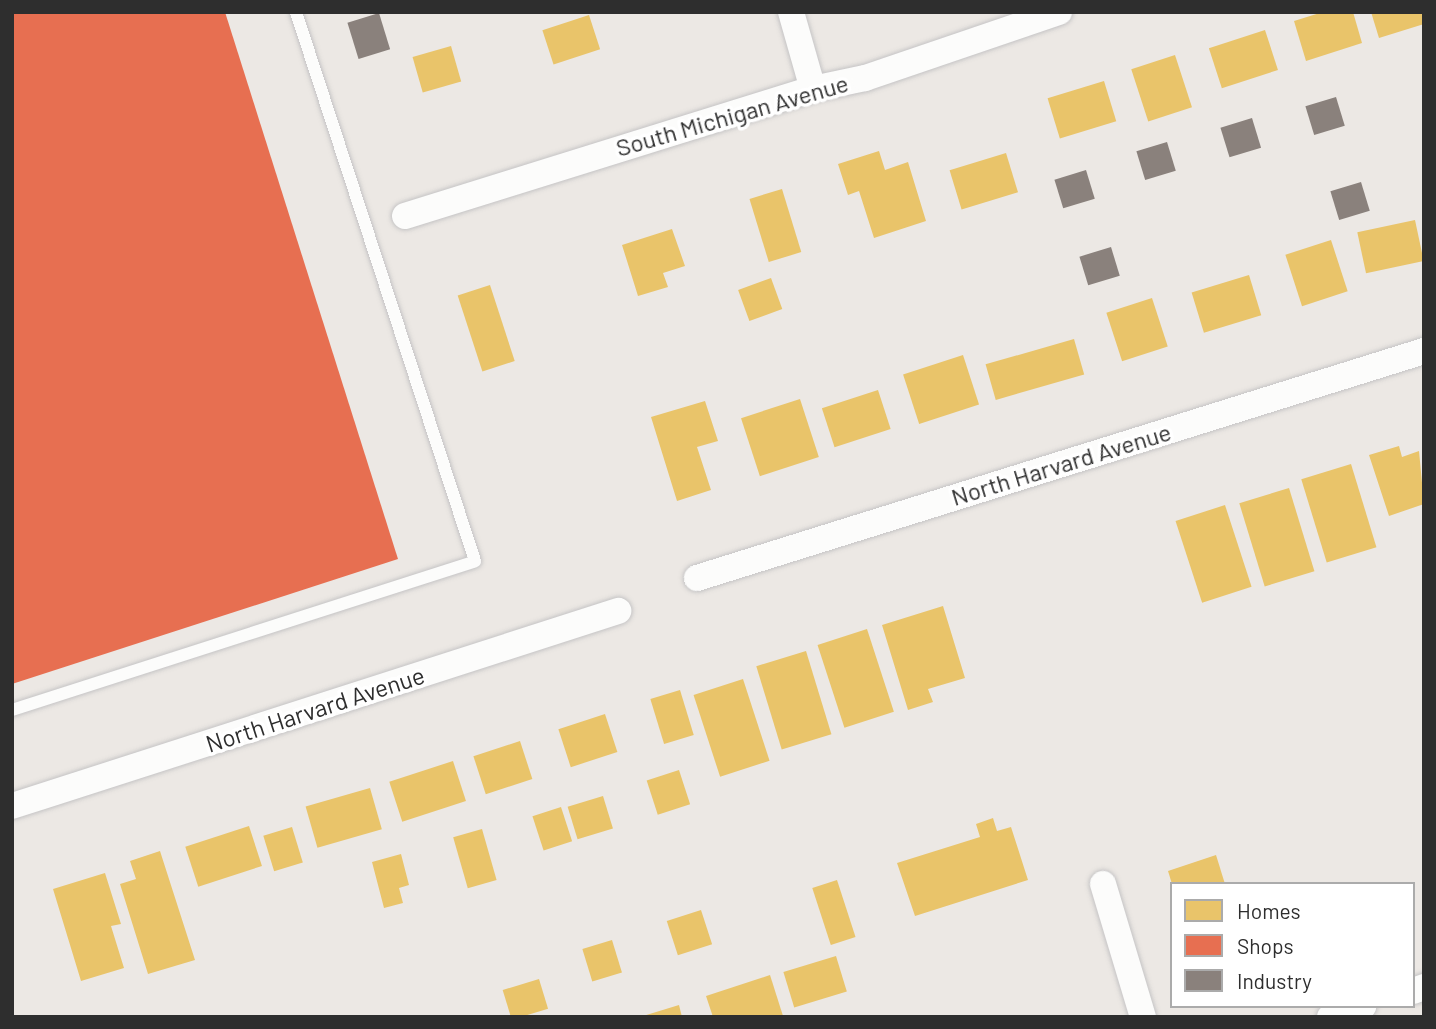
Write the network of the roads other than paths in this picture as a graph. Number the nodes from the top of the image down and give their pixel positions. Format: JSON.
{"nodes":[{"id":1,"x":296,"y":12,"type":"edge"},
{"id":2,"x":791,"y":12,"type":"edge"},
{"id":3,"x":1059,"y":12,"type":"edge"},
{"id":4,"x":813,"y":89,"type":"junction"},
{"id":5,"x":405,"y":216,"type":"dead end"},
{"id":6,"x":1424,"y":351,"type":"edge"},
{"id":7,"x":697,"y":578,"type":"dead end"},
{"id":8,"x":618,"y":611,"type":"dead end"},
{"id":9,"x":12,"y":710,"type":"edge"},
{"id":10,"x":12,"y":806,"type":"edge"},
{"id":11,"x":1103,"y":884,"type":"dead end"},
{"id":12,"x":1357,"y":1008,"type":"edge"},
{"id":13,"x":1143,"y":1017,"type":"edge"},
{"id":14,"x":1330,"y":1017,"type":"edge"}],
"edges":[{"from":1,"to":9,"type":"lane"},
{"from":2,"to":4,"type":"street"},
{"from":3,"to":4,"type":"street","name":"South Michigan Avenue"},
{"from":4,"to":5,"type":"street","name":"South Michigan Avenue"},
{"from":6,"to":7,"type":"street","name":"North Harvard Avenue"},
{"from":8,"to":10,"type":"street","name":"North Harvard Avenue"},
{"from":11,"to":13,"type":"street"},
{"from":12,"to":14,"type":"street"}]}
